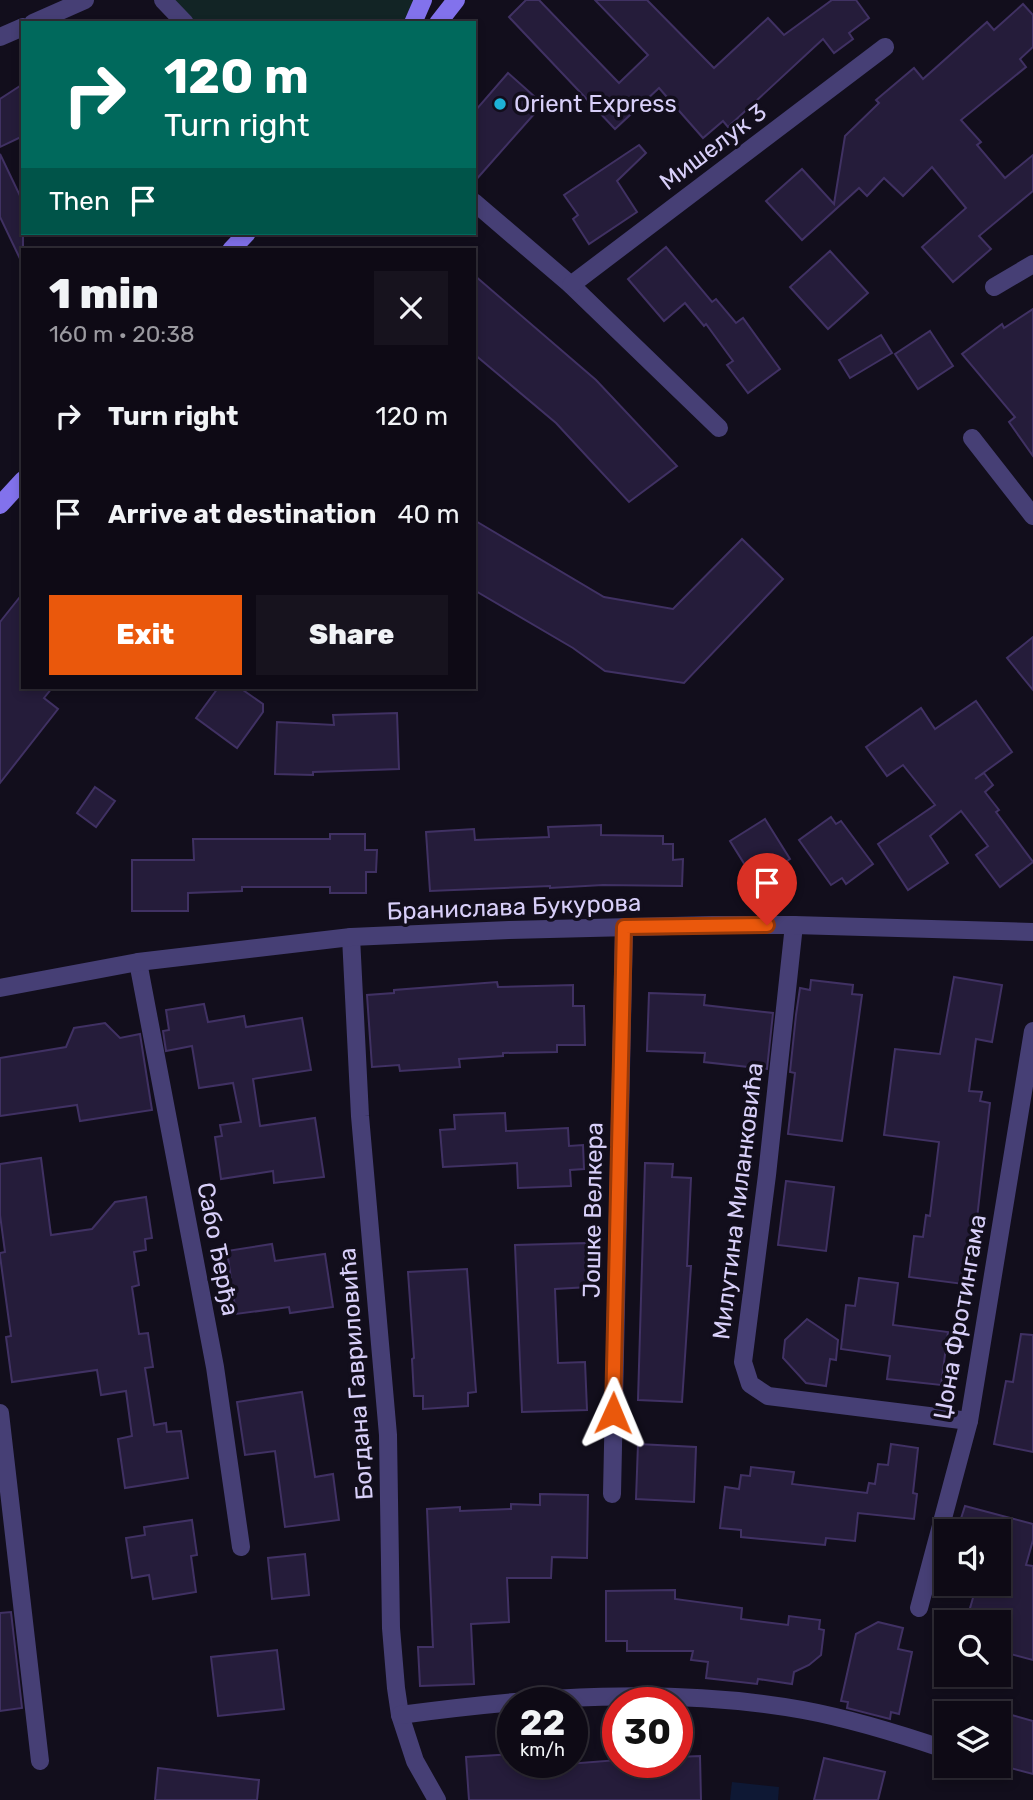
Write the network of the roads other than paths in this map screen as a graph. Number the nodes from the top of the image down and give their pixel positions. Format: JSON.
{"nodes":[{"id":1,"x":85,"y":0,"type":"edge"},
{"id":2,"x":163,"y":0,"type":"edge"},
{"id":3,"x":423,"y":0,"type":"edge"},
{"id":4,"x":456,"y":0,"type":"edge"},
{"id":5,"x":38,"y":21,"type":"edge"},
{"id":6,"x":183,"y":21,"type":"edge"},
{"id":7,"x":414,"y":21,"type":"edge"},
{"id":8,"x":440,"y":21,"type":"edge"},
{"id":9,"x":21,"y":28,"type":"edge"},
{"id":10,"x":0,"y":37,"type":"edge"},
{"id":11,"x":885,"y":47,"type":"dead end"},
{"id":12,"x":476,"y":204,"type":"edge"},
{"id":13,"x":245,"y":235,"type":"edge"},
{"id":14,"x":233,"y":248,"type":"edge"},
{"id":15,"x":1033,"y":264,"type":"edge"},
{"id":16,"x":571,"y":285,"type":"junction"},
{"id":17,"x":993,"y":287,"type":"dead end"},
{"id":18,"x":719,"y":428,"type":"dead end"},
{"id":19,"x":972,"y":438,"type":"dead end"},
{"id":20,"x":21,"y":482,"type":"edge"},
{"id":21,"x":0,"y":505,"type":"edge"},
{"id":22,"x":1033,"y":516,"type":"edge"},
{"id":23,"x":794,"y":925,"type":"junction"},
{"id":24,"x":624,"y":927,"type":"junction"},
{"id":25,"x":1033,"y":932,"type":"edge"},
{"id":26,"x":351,"y":937,"type":"junction"},
{"id":27,"x":138,"y":962,"type":"junction"},
{"id":28,"x":0,"y":988,"type":"edge"},
{"id":29,"x":1033,"y":1031,"type":"edge"},
{"id":30,"x":0,"y":1413,"type":"edge"},
{"id":31,"x":969,"y":1421,"type":"junction"},
{"id":32,"x":612,"y":1494,"type":"dead end"},
{"id":33,"x":241,"y":1547,"type":"dead end"},
{"id":34,"x":919,"y":1608,"type":"dead end"},
{"id":35,"x":400,"y":1715,"type":"junction"},
{"id":36,"x":934,"y":1746,"type":"edge"},
{"id":37,"x":40,"y":1761,"type":"dead end"},
{"id":38,"x":437,"y":1800,"type":"edge"}],
"edges":[{"from":1,"to":5,"type":"street"},
{"from":2,"to":6,"type":"street"},
{"from":3,"to":7,"type":"street"},
{"from":4,"to":8,"type":"street"},
{"from":9,"to":10,"type":"street"},
{"from":11,"to":16,"type":"street","name":"Мишелук 3"},
{"from":12,"to":16,"type":"street"},
{"from":13,"to":14,"type":"street"},
{"from":15,"to":17,"type":"street"},
{"from":16,"to":18,"type":"street"},
{"from":19,"to":22,"type":"street"},
{"from":20,"to":21,"type":"street"},
{"from":23,"to":24,"type":"street","name":"Бранислава Букурова"},
{"from":23,"to":25,"type":"street","name":"Бранислава Букурова"},
{"from":23,"to":31,"type":"street","name":"Милутина Миланковића"},
{"from":24,"to":26,"type":"street","name":"Бранислава Букурова"},
{"from":24,"to":32,"type":"street","name":"Јошке Велкера"},
{"from":26,"to":27,"type":"street","name":"Бранислава Букурова"},
{"from":26,"to":35,"type":"street","name":"Богдана Гавриловића"},
{"from":27,"to":28,"type":"street","name":"Бранислава Букурова"},
{"from":27,"to":33,"type":"street","name":"Сабо Ђерђа"},
{"from":29,"to":31,"type":"street","name":"Џона Фротингама"},
{"from":30,"to":37,"type":"street"},
{"from":31,"to":34,"type":"street","name":"Џона Фротингама"},
{"from":35,"to":36,"type":"street"},
{"from":35,"to":38,"type":"street","name":"Богдана Гавриловића"}]}
